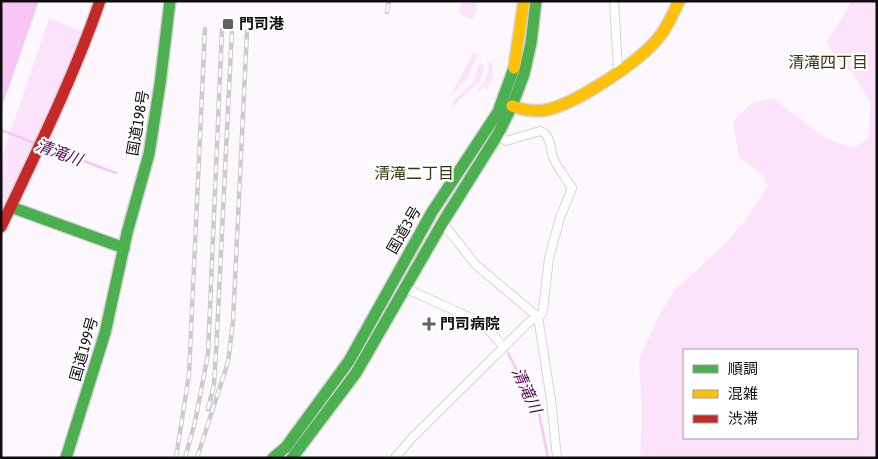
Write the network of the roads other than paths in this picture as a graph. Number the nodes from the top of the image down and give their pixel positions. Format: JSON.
{"nodes":[{"id":1,"x":100,"y":1,"type":"edge"},
{"id":2,"x":170,"y":1,"type":"edge"},
{"id":3,"x":524,"y":1,"type":"edge"},
{"id":4,"x":536,"y":1,"type":"edge"},
{"id":5,"x":614,"y":1,"type":"edge"},
{"id":6,"x":679,"y":1,"type":"edge"},
{"id":7,"x":618,"y":70,"type":"junction"},
{"id":8,"x":512,"y":106,"type":"junction"},
{"id":9,"x":498,"y":134,"type":"junction"},
{"id":10,"x":11,"y":207,"type":"junction"},
{"id":11,"x":432,"y":212,"type":"junction"},
{"id":12,"x":443,"y":222,"type":"junction"},
{"id":13,"x":1,"y":227,"type":"edge"},
{"id":14,"x":124,"y":248,"type":"junction"},
{"id":15,"x":405,"y":288,"type":"junction"},
{"id":16,"x":538,"y":317,"type":"junction"},
{"id":17,"x":503,"y":346,"type":"junction"},
{"id":18,"x":296,"y":456,"type":"edge"},
{"id":19,"x":66,"y":458,"type":"edge"},
{"id":20,"x":273,"y":458,"type":"edge"},
{"id":21,"x":395,"y":458,"type":"edge"},
{"id":22,"x":557,"y":458,"type":"edge"}],
"edges":[{"from":1,"to":10,"type":"main road"},
{"from":2,"to":14,"type":"main road","name":"国道198号"},
{"from":3,"to":11,"type":"main road","name":"国道3号"},
{"from":4,"to":8,"type":"main road","name":"国道3号"},
{"from":5,"to":7,"type":"street"},
{"from":6,"to":7,"type":"main road"},
{"from":7,"to":8,"type":"main road"},
{"from":8,"to":9,"type":"main road","name":"国道3号"},
{"from":9,"to":12,"type":"main road","name":"国道3号"},
{"from":9,"to":16,"type":"street"},
{"from":10,"to":13,"type":"main road"},
{"from":10,"to":14,"type":"main road"},
{"from":11,"to":12,"type":"street"},
{"from":11,"to":20,"type":"main road","name":"国道3号"},
{"from":12,"to":15,"type":"main road","name":"国道3号"},
{"from":12,"to":16,"type":"street"},
{"from":14,"to":19,"type":"main road","name":"国道199号"},
{"from":15,"to":17,"type":"street"},
{"from":15,"to":18,"type":"main road","name":"国道3号"},
{"from":16,"to":17,"type":"street"},
{"from":16,"to":22,"type":"street"},
{"from":17,"to":21,"type":"street"}]}
